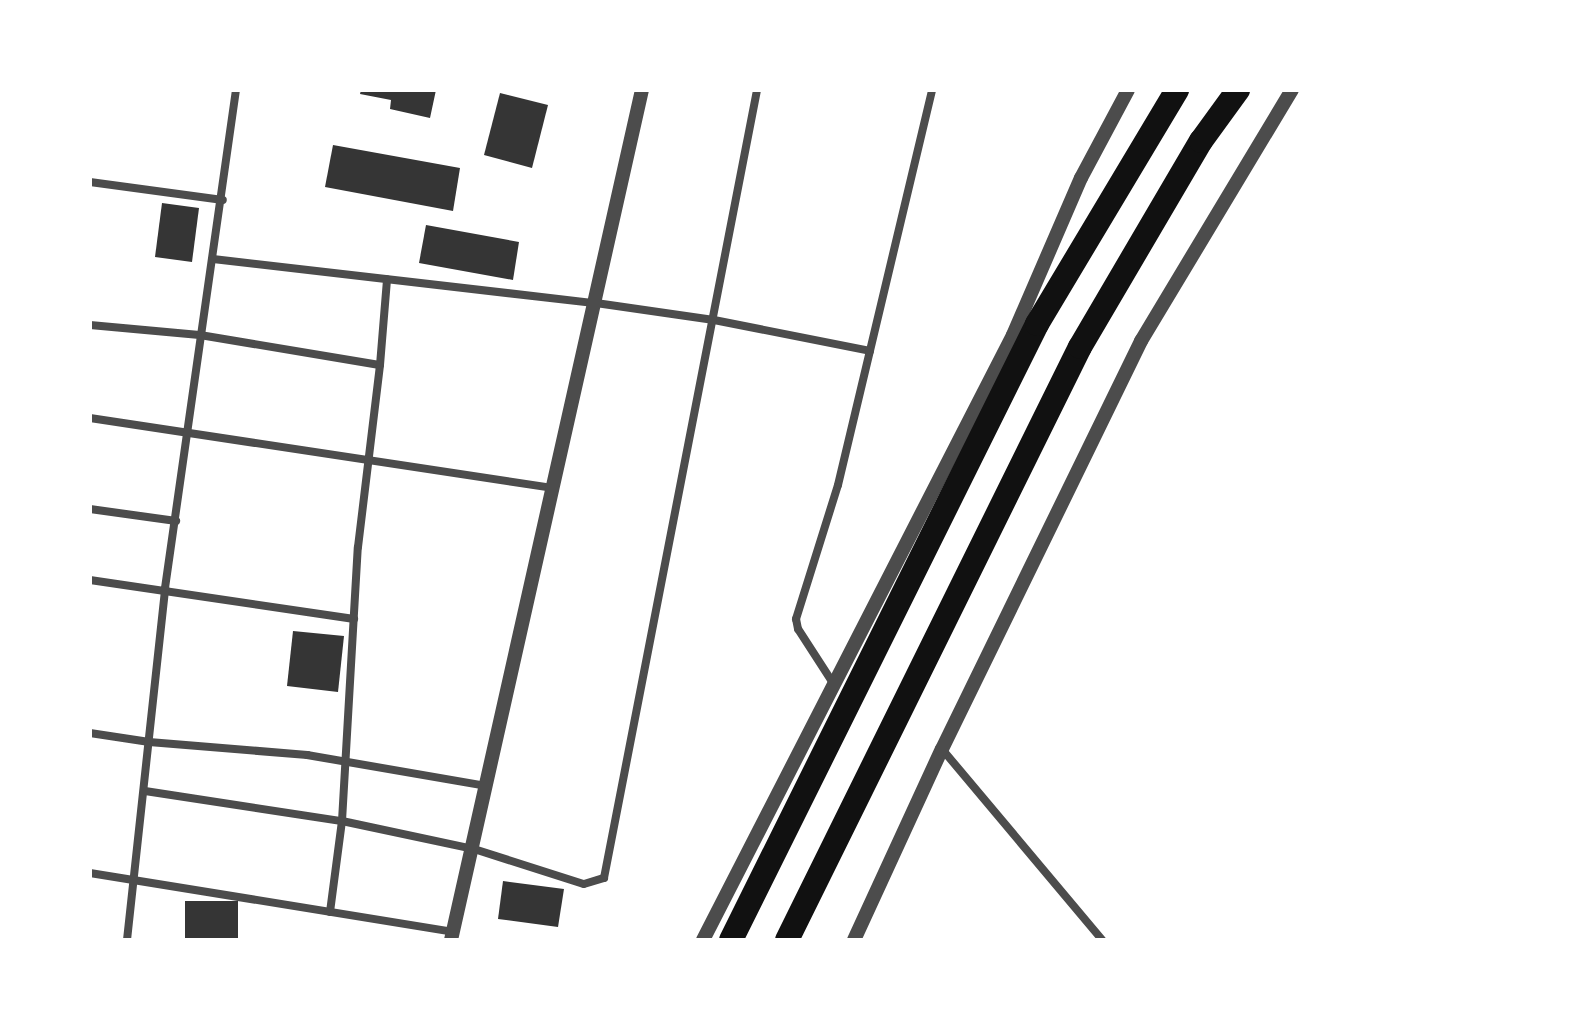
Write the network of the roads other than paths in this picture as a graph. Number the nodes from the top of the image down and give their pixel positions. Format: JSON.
{"nodes":[{"id":1,"x":236,"y":90,"type":"edge"},
{"id":2,"x":642,"y":90,"type":"edge"},
{"id":3,"x":757,"y":90,"type":"edge"},
{"id":4,"x":932,"y":90,"type":"edge"},
{"id":5,"x":1128,"y":90,"type":"edge"},
{"id":6,"x":1177,"y":90,"type":"edge"},
{"id":7,"x":1238,"y":90,"type":"edge"},
{"id":8,"x":1292,"y":90,"type":"edge"},
{"id":9,"x":90,"y":182,"type":"edge"},
{"id":10,"x":223,"y":200,"type":"junction"},
{"id":11,"x":213,"y":259,"type":"junction"},
{"id":12,"x":387,"y":279,"type":"junction"},
{"id":13,"x":596,"y":303,"type":"junction"},
{"id":14,"x":714,"y":320,"type":"junction"},
{"id":15,"x":90,"y":325,"type":"edge"},
{"id":16,"x":200,"y":335,"type":"junction"},
{"id":17,"x":870,"y":351,"type":"junction"},
{"id":18,"x":380,"y":365,"type":"junction"},
{"id":19,"x":90,"y":418,"type":"edge"},
{"id":20,"x":185,"y":431,"type":"junction"},
{"id":21,"x":369,"y":458,"type":"junction"},
{"id":22,"x":554,"y":488,"type":"junction"},
{"id":23,"x":90,"y":509,"type":"edge"},
{"id":24,"x":176,"y":521,"type":"junction"},
{"id":25,"x":90,"y":580,"type":"edge"},
{"id":26,"x":165,"y":588,"type":"junction"},
{"id":27,"x":354,"y":619,"type":"junction"},
{"id":28,"x":833,"y":683,"type":"junction"},
{"id":29,"x":90,"y":733,"type":"edge"},
{"id":30,"x":149,"y":742,"type":"junction"},
{"id":31,"x":942,"y":749,"type":"junction"},
{"id":32,"x":346,"y":760,"type":"junction"},
{"id":33,"x":487,"y":786,"type":"junction"},
{"id":34,"x":145,"y":791,"type":"junction"},
{"id":35,"x":342,"y":821,"type":"junction"},
{"id":36,"x":474,"y":849,"type":"junction"},
{"id":37,"x":90,"y":873,"type":"edge"},
{"id":38,"x":134,"y":878,"type":"junction"},
{"id":39,"x":330,"y":912,"type":"junction"},
{"id":40,"x":452,"y":936,"type":"edge"},
{"id":41,"x":127,"y":940,"type":"edge"},
{"id":42,"x":703,"y":940,"type":"edge"},
{"id":43,"x":731,"y":940,"type":"edge"},
{"id":44,"x":787,"y":940,"type":"edge"},
{"id":45,"x":854,"y":940,"type":"edge"},
{"id":46,"x":1102,"y":940,"type":"edge"}],
"edges":[{"from":1,"to":10,"type":"street"},
{"from":2,"to":13,"type":"street"},
{"from":3,"to":14,"type":"street"},
{"from":4,"to":17,"type":"street"},
{"from":5,"to":28,"type":"street"},
{"from":6,"to":43,"type":"highway"},
{"from":7,"to":44,"type":"highway"},
{"from":8,"to":31,"type":"street"},
{"from":9,"to":10,"type":"street"},
{"from":10,"to":11,"type":"street"},
{"from":11,"to":12,"type":"street"},
{"from":11,"to":16,"type":"street"},
{"from":12,"to":13,"type":"street"},
{"from":12,"to":18,"type":"street"},
{"from":13,"to":14,"type":"street"},
{"from":13,"to":22,"type":"street"},
{"from":14,"to":17,"type":"street"},
{"from":14,"to":36,"type":"street"},
{"from":15,"to":16,"type":"street"},
{"from":16,"to":18,"type":"street"},
{"from":16,"to":20,"type":"street"},
{"from":17,"to":28,"type":"street"},
{"from":18,"to":21,"type":"street"},
{"from":19,"to":20,"type":"street"},
{"from":20,"to":21,"type":"street"},
{"from":20,"to":24,"type":"street"},
{"from":21,"to":22,"type":"street"},
{"from":21,"to":27,"type":"street"},
{"from":22,"to":33,"type":"street"},
{"from":23,"to":24,"type":"street"},
{"from":24,"to":26,"type":"street"},
{"from":25,"to":26,"type":"street"},
{"from":26,"to":27,"type":"street"},
{"from":26,"to":30,"type":"street"},
{"from":27,"to":32,"type":"street"},
{"from":28,"to":42,"type":"street"},
{"from":29,"to":30,"type":"street"},
{"from":30,"to":32,"type":"street"},
{"from":30,"to":34,"type":"street"},
{"from":31,"to":45,"type":"street"},
{"from":31,"to":46,"type":"street"},
{"from":32,"to":33,"type":"street"},
{"from":32,"to":35,"type":"street"},
{"from":33,"to":36,"type":"street"},
{"from":34,"to":35,"type":"street"},
{"from":34,"to":38,"type":"street"},
{"from":35,"to":36,"type":"street"},
{"from":35,"to":39,"type":"street"},
{"from":36,"to":40,"type":"street"},
{"from":37,"to":38,"type":"street"},
{"from":38,"to":39,"type":"street"},
{"from":38,"to":41,"type":"street"},
{"from":39,"to":40,"type":"street"}]}
